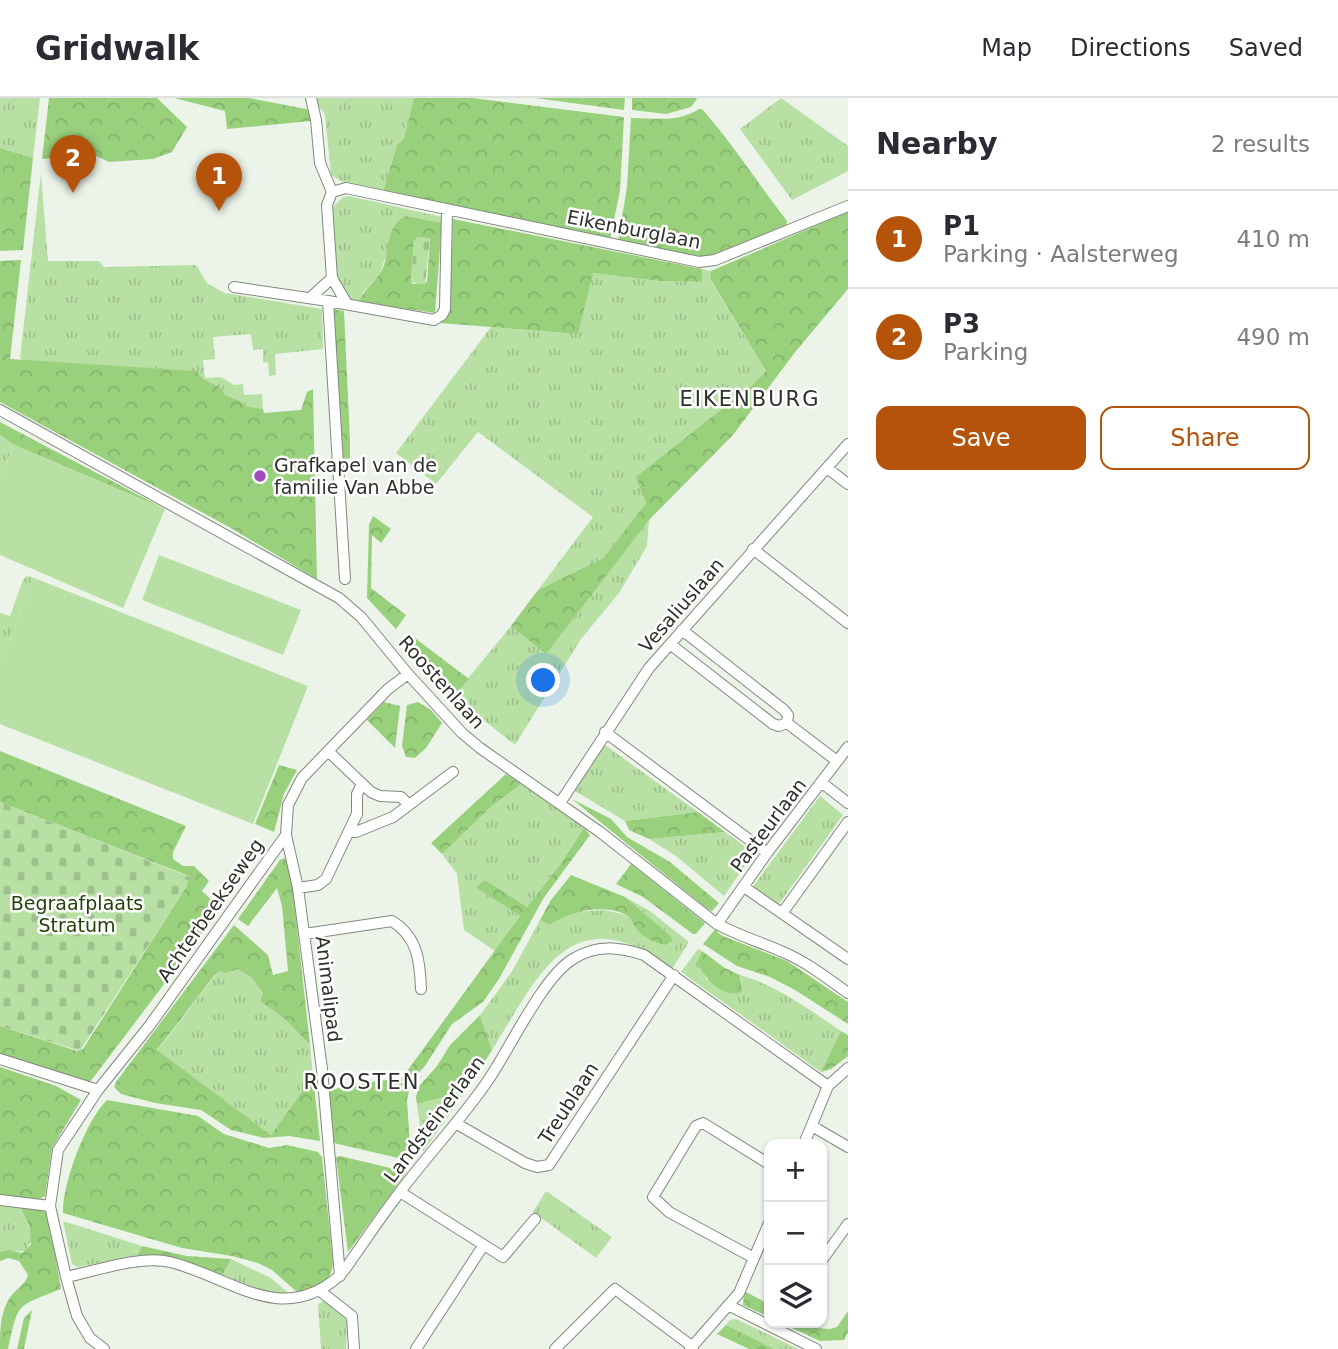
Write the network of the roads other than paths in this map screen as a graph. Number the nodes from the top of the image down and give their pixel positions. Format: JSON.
{"nodes":[{"id":1,"x":311,"y":98,"type":"edge"},
{"id":2,"x":332,"y":192,"type":"junction"},
{"id":3,"x":848,"y":206,"type":"edge"},
{"id":4,"x":447,"y":209,"type":"junction"},
{"id":5,"x":332,"y":278,"type":"junction"},
{"id":6,"x":234,"y":287,"type":"dead end"},
{"id":7,"x":310,"y":298,"type":"junction"},
{"id":8,"x":328,"y":300,"type":"junction"},
{"id":9,"x":348,"y":304,"type":"junction"},
{"id":10,"x":0,"y":410,"type":"edge"},
{"id":11,"x":848,"y":444,"type":"edge"},
{"id":12,"x":844,"y":457,"type":"edge"},
{"id":13,"x":827,"y":468,"type":"junction"},
{"id":14,"x":848,"y":484,"type":"edge"},
{"id":15,"x":752,"y":550,"type":"junction"},
{"id":16,"x":345,"y":579,"type":"dead end"},
{"id":17,"x":848,"y":624,"type":"edge"},
{"id":18,"x":682,"y":630,"type":"junction"},
{"id":19,"x":670,"y":644,"type":"junction"},
{"id":20,"x":408,"y":674,"type":"junction"},
{"id":21,"x":787,"y":723,"type":"junction"},
{"id":22,"x":605,"y":732,"type":"junction"},
{"id":23,"x":848,"y":747,"type":"edge"},
{"id":24,"x":329,"y":752,"type":"junction"},
{"id":25,"x":837,"y":761,"type":"junction"},
{"id":26,"x":453,"y":772,"type":"dead end"},
{"id":27,"x":821,"y":782,"type":"junction"},
{"id":28,"x":362,"y":784,"type":"junction"},
{"id":29,"x":560,"y":803,"type":"junction"},
{"id":30,"x":848,"y":803,"type":"edge"},
{"id":31,"x":409,"y":805,"type":"junction"},
{"id":32,"x":848,"y":822,"type":"edge"},
{"id":33,"x":349,"y":832,"type":"junction"},
{"id":34,"x":286,"y":835,"type":"junction"},
{"id":35,"x":767,"y":853,"type":"junction"},
{"id":36,"x":744,"y":887,"type":"junction"},
{"id":37,"x":298,"y":888,"type":"junction"},
{"id":38,"x":783,"y":912,"type":"junction"},
{"id":39,"x":718,"y":923,"type":"junction"},
{"id":40,"x":305,"y":934,"type":"junction"},
{"id":41,"x":848,"y":959,"type":"edge"},
{"id":42,"x":674,"y":975,"type":"junction"},
{"id":43,"x":421,"y":989,"type":"dead end"},
{"id":44,"x":848,"y":993,"type":"edge"},
{"id":45,"x":0,"y":1059,"type":"edge"},
{"id":46,"x":848,"y":1068,"type":"edge"},
{"id":47,"x":828,"y":1086,"type":"junction"},
{"id":48,"x":98,"y":1090,"type":"junction"},
{"id":49,"x":457,"y":1124,"type":"junction"},
{"id":50,"x":812,"y":1126,"type":"junction"},
{"id":51,"x":806,"y":1139,"type":"edge"},
{"id":52,"x":848,"y":1147,"type":"edge"},
{"id":53,"x":764,"y":1161,"type":"edge"},
{"id":54,"x":400,"y":1192,"type":"junction"},
{"id":55,"x":0,"y":1200,"type":"edge"},
{"id":56,"x":50,"y":1206,"type":"junction"},
{"id":57,"x":535,"y":1219,"type":"dead end"},
{"id":58,"x":848,"y":1224,"type":"edge"},
{"id":59,"x":764,"y":1236,"type":"edge"},
{"id":60,"x":483,"y":1246,"type":"junction"},
{"id":61,"x":759,"y":1248,"type":"junction"},
{"id":62,"x":764,"y":1250,"type":"edge"},
{"id":63,"x":827,"y":1253,"type":"edge"},
{"id":64,"x":754,"y":1258,"type":"junction"},
{"id":65,"x":340,"y":1276,"type":"junction"},
{"id":66,"x":66,"y":1277,"type":"junction"},
{"id":67,"x":320,"y":1291,"type":"junction"},
{"id":68,"x":730,"y":1306,"type":"junction"},
{"id":69,"x":692,"y":1348,"type":"edge"},
{"id":70,"x":104,"y":1349,"type":"edge"},
{"id":71,"x":354,"y":1349,"type":"edge"},
{"id":72,"x":416,"y":1349,"type":"edge"},
{"id":73,"x":555,"y":1349,"type":"edge"},
{"id":74,"x":816,"y":1349,"type":"edge"}],
"edges":[{"from":1,"to":2,"type":"street"},
{"from":2,"to":4,"type":"street","name":"Eikenburglaan"},
{"from":2,"to":5,"type":"street"},
{"from":3,"to":4,"type":"street","name":"Eikenburglaan"},
{"from":4,"to":9,"type":"street"},
{"from":5,"to":7,"type":"street"},
{"from":5,"to":9,"type":"street"},
{"from":6,"to":7,"type":"street"},
{"from":7,"to":8,"type":"street"},
{"from":8,"to":9,"type":"street"},
{"from":8,"to":16,"type":"street"},
{"from":10,"to":20,"type":"street","name":"Roostenlaan"},
{"from":11,"to":12,"type":"street","name":"Vesaliuslaan"},
{"from":12,"to":13,"type":"street","name":"Vesaliuslaan"},
{"from":13,"to":14,"type":"street"},
{"from":13,"to":15,"type":"street","name":"Vesaliuslaan"},
{"from":15,"to":17,"type":"street"},
{"from":15,"to":18,"type":"street","name":"Vesaliuslaan"},
{"from":18,"to":19,"type":"street","name":"Vesaliuslaan"},
{"from":18,"to":21,"type":"street"},
{"from":19,"to":21,"type":"street"},
{"from":19,"to":22,"type":"street","name":"Vesaliuslaan"},
{"from":20,"to":24,"type":"street","name":"Achterbeekseweg"},
{"from":20,"to":29,"type":"street","name":"Roostenlaan"},
{"from":21,"to":25,"type":"street"},
{"from":22,"to":29,"type":"street","name":"Vesaliuslaan"},
{"from":22,"to":35,"type":"street"},
{"from":23,"to":25,"type":"street","name":"Pasteurlaan"},
{"from":24,"to":28,"type":"street"},
{"from":24,"to":34,"type":"street","name":"Achterbeekseweg"},
{"from":25,"to":27,"type":"street","name":"Pasteurlaan"},
{"from":26,"to":31,"type":"street"},
{"from":27,"to":30,"type":"street"},
{"from":27,"to":35,"type":"street","name":"Pasteurlaan"},
{"from":28,"to":31,"type":"street"},
{"from":28,"to":33,"type":"street"},
{"from":29,"to":39,"type":"street","name":"Roostenlaan"},
{"from":31,"to":33,"type":"street"},
{"from":32,"to":38,"type":"street"},
{"from":33,"to":37,"type":"street"},
{"from":34,"to":37,"type":"street","name":"Animalipad"},
{"from":34,"to":48,"type":"street","name":"Achterbeekseweg"},
{"from":35,"to":36,"type":"street","name":"Pasteurlaan"},
{"from":36,"to":38,"type":"street"},
{"from":36,"to":39,"type":"street","name":"Pasteurlaan"},
{"from":37,"to":40,"type":"street","name":"Animalipad"},
{"from":38,"to":41,"type":"street"},
{"from":39,"to":44,"type":"street","name":"Roostenlaan"},
{"from":40,"to":43,"type":"street"},
{"from":40,"to":65,"type":"street","name":"Animalipad"},
{"from":42,"to":47,"type":"street","name":"Landsteinerlaan"},
{"from":42,"to":49,"type":"street","name":"Landsteinerlaan"},
{"from":42,"to":49,"type":"street","name":"Treublaan"},
{"from":45,"to":48,"type":"street"},
{"from":46,"to":47,"type":"street"},
{"from":47,"to":50,"type":"street"},
{"from":48,"to":56,"type":"street","name":"Achterbeekseweg"},
{"from":49,"to":54,"type":"street","name":"Landsteinerlaan"},
{"from":50,"to":51,"type":"street"},
{"from":50,"to":52,"type":"street"},
{"from":53,"to":64,"type":"street"},
{"from":54,"to":60,"type":"street"},
{"from":54,"to":65,"type":"street","name":"Landsteinerlaan"},
{"from":55,"to":56,"type":"street"},
{"from":56,"to":66,"type":"street"},
{"from":57,"to":60,"type":"street"},
{"from":58,"to":63,"type":"street"},
{"from":59,"to":61,"type":"street"},
{"from":60,"to":72,"type":"street"},
{"from":61,"to":62,"type":"street"},
{"from":61,"to":64,"type":"street"},
{"from":64,"to":68,"type":"street"},
{"from":65,"to":67,"type":"street","name":"Landsteinerlaan"},
{"from":66,"to":67,"type":"street","name":"Landsteinerlaan"},
{"from":66,"to":70,"type":"street"},
{"from":67,"to":71,"type":"street"},
{"from":68,"to":69,"type":"street"},
{"from":68,"to":74,"type":"street"},
{"from":69,"to":73,"type":"street"}]}
